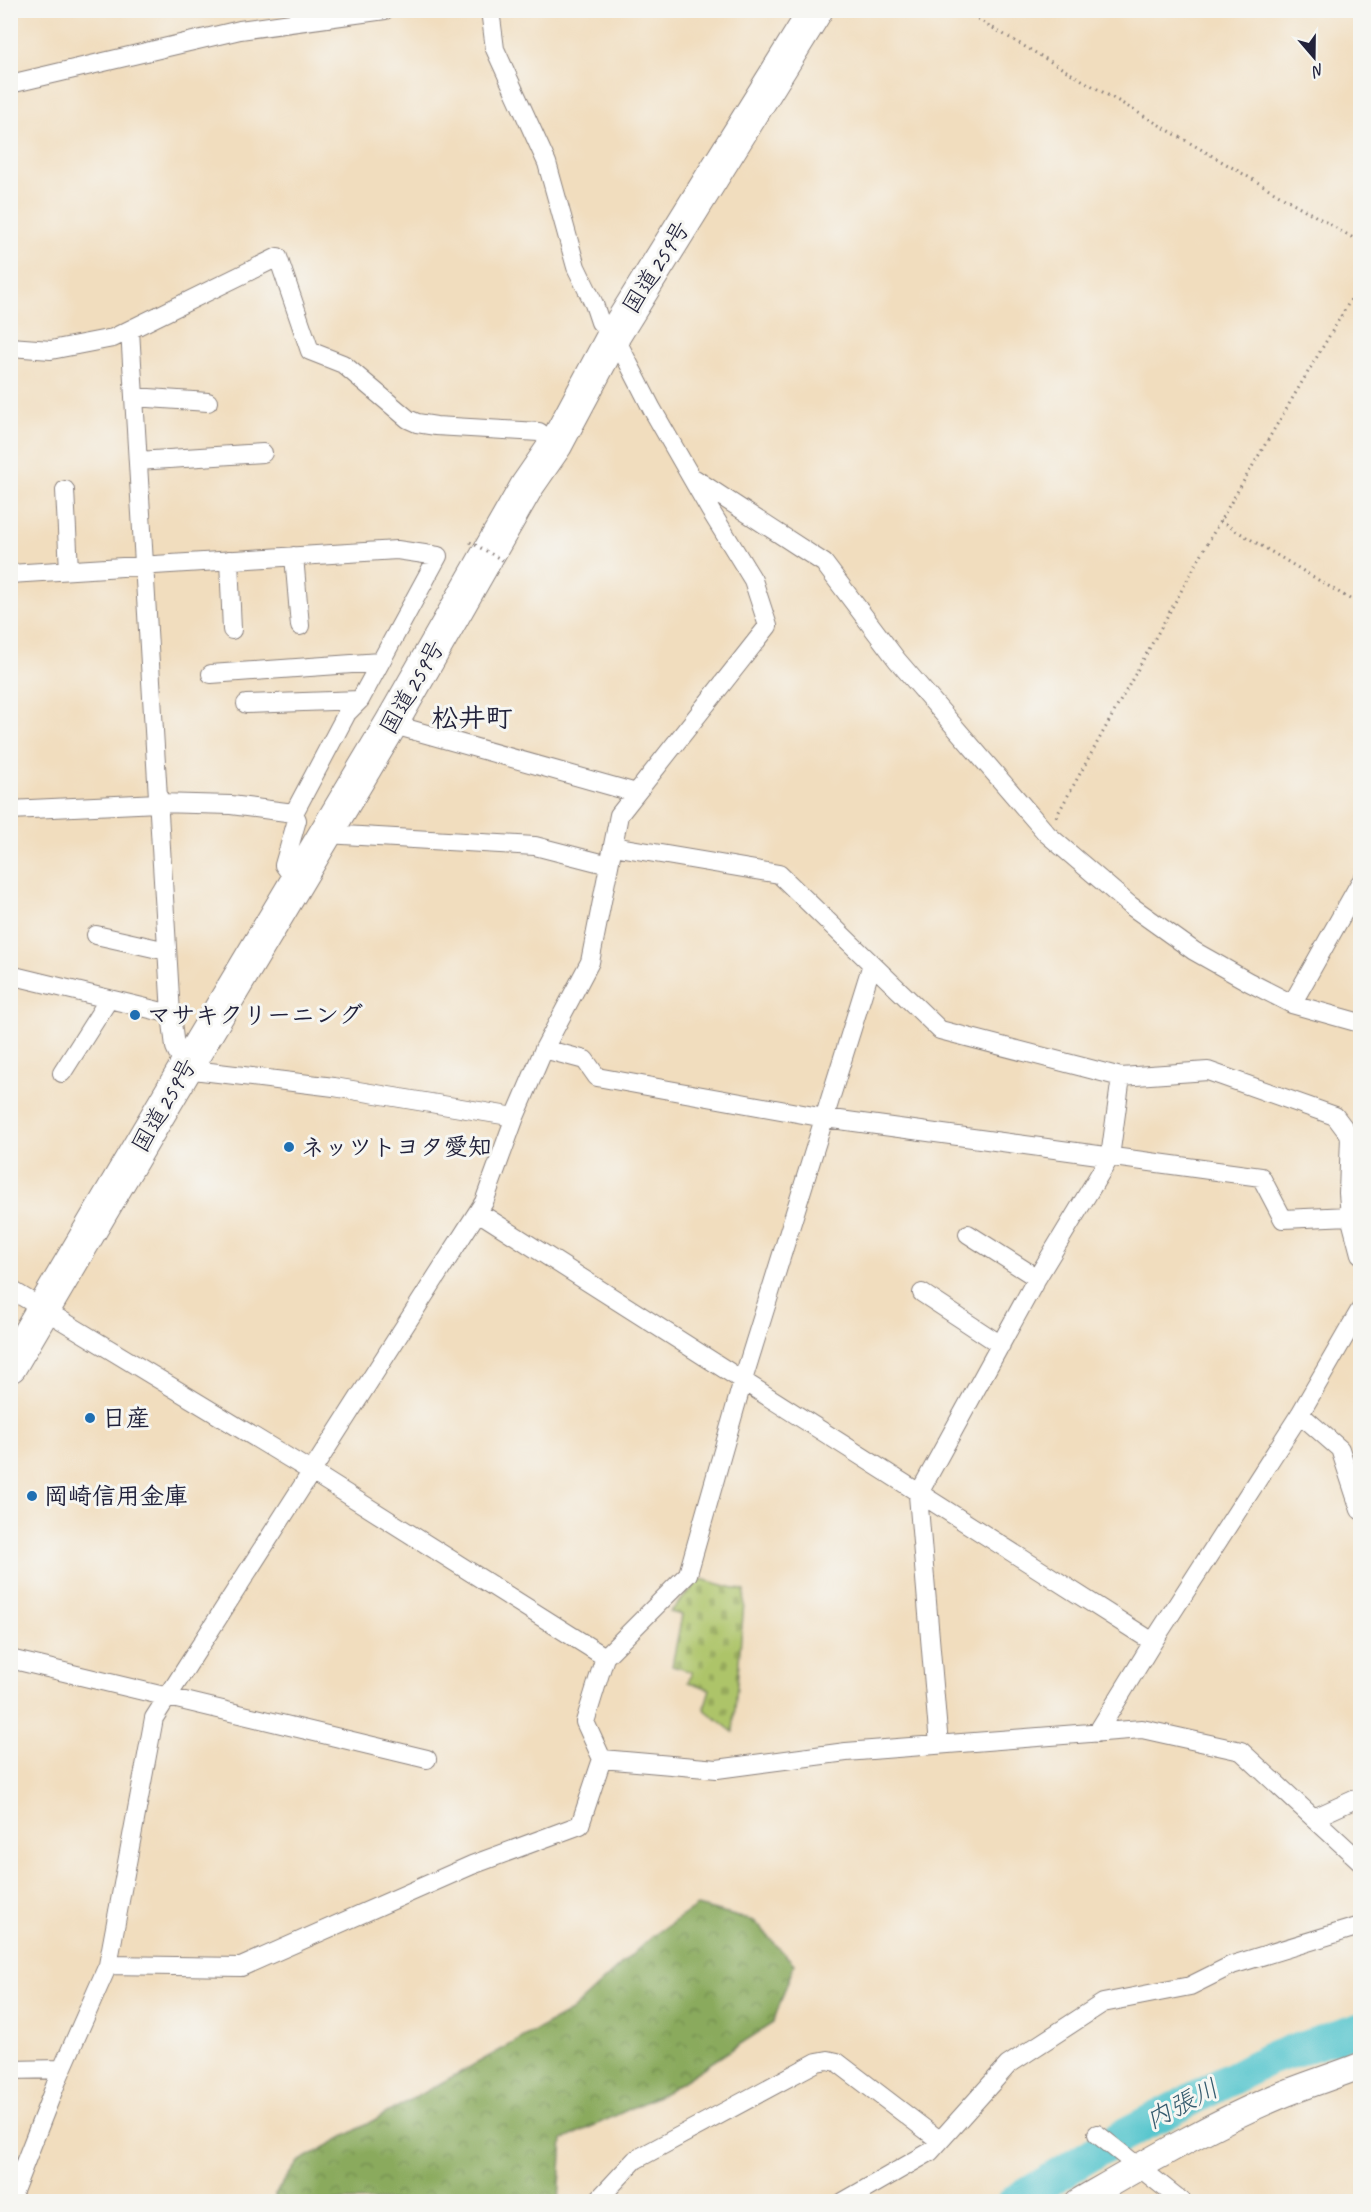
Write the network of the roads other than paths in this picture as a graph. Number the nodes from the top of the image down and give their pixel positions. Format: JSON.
{"nodes":[{"id":1,"x":385,"y":10,"type":"edge"},
{"id":2,"x":490,"y":10,"type":"edge"},
{"id":3,"x":816,"y":10,"type":"edge"},
{"id":4,"x":10,"y":84,"type":"edge"},
{"id":5,"x":130,"y":330,"type":"junction"},
{"id":6,"x":614,"y":334,"type":"junction"},
{"id":7,"x":10,"y":347,"type":"edge"},
{"id":8,"x":134,"y":397,"type":"junction"},
{"id":9,"x":208,"y":402,"type":"dead end"},
{"id":10,"x":556,"y":444,"type":"junction"},
{"id":11,"x":263,"y":453,"type":"dead end"},
{"id":12,"x":138,"y":460,"type":"junction"},
{"id":13,"x":691,"y":477,"type":"junction"},
{"id":14,"x":65,"y":490,"type":"dead end"},
{"id":15,"x":294,"y":556,"type":"junction"},
{"id":16,"x":230,"y":560,"type":"junction"},
{"id":17,"x":144,"y":565,"type":"junction"},
{"id":18,"x":69,"y":570,"type":"junction"},
{"id":19,"x":10,"y":574,"type":"edge"},
{"id":20,"x":300,"y":626,"type":"dead end"},
{"id":21,"x":231,"y":630,"type":"dead end"},
{"id":22,"x":380,"y":663,"type":"junction"},
{"id":23,"x":211,"y":674,"type":"dead end"},
{"id":24,"x":360,"y":700,"type":"junction"},
{"id":25,"x":246,"y":704,"type":"dead end"},
{"id":26,"x":392,"y":724,"type":"junction"},
{"id":27,"x":636,"y":793,"type":"junction"},
{"id":28,"x":158,"y":803,"type":"junction"},
{"id":29,"x":10,"y":810,"type":"edge"},
{"id":30,"x":294,"y":813,"type":"junction"},
{"id":31,"x":326,"y":834,"type":"junction"},
{"id":32,"x":613,"y":846,"type":"junction"},
{"id":33,"x":609,"y":865,"type":"junction"},
{"id":34,"x":297,"y":883,"type":"junction"},
{"id":35,"x":1360,"y":883,"type":"edge"},
{"id":36,"x":96,"y":934,"type":"dead end"},
{"id":37,"x":167,"y":951,"type":"junction"},
{"id":38,"x":872,"y":964,"type":"junction"},
{"id":39,"x":10,"y":975,"type":"edge"},
{"id":40,"x":109,"y":999,"type":"junction"},
{"id":41,"x":1292,"y":1004,"type":"junction"},
{"id":42,"x":171,"y":1014,"type":"junction"},
{"id":43,"x":1360,"y":1023,"type":"edge"},
{"id":44,"x":544,"y":1049,"type":"junction"},
{"id":45,"x":185,"y":1069,"type":"junction"},
{"id":46,"x":62,"y":1073,"type":"dead end"},
{"id":47,"x":1121,"y":1077,"type":"junction"},
{"id":48,"x":515,"y":1117,"type":"junction"},
{"id":49,"x":825,"y":1118,"type":"junction"},
{"id":50,"x":1355,"y":1136,"type":"edge"},
{"id":51,"x":1110,"y":1157,"type":"junction"},
{"id":52,"x":478,"y":1212,"type":"junction"},
{"id":53,"x":1350,"y":1216,"type":"junction"},
{"id":54,"x":968,"y":1234,"type":"dead end"},
{"id":55,"x":1360,"y":1254,"type":"edge"},
{"id":56,"x":1038,"y":1278,"type":"junction"},
{"id":57,"x":10,"y":1289,"type":"edge"},
{"id":58,"x":922,"y":1293,"type":"dead end"},
{"id":59,"x":1360,"y":1310,"type":"edge"},
{"id":60,"x":45,"y":1311,"type":"junction"},
{"id":61,"x":1001,"y":1345,"type":"junction"},
{"id":62,"x":10,"y":1366,"type":"edge"},
{"id":63,"x":743,"y":1380,"type":"junction"},
{"id":64,"x":1300,"y":1414,"type":"junction"},
{"id":65,"x":312,"y":1472,"type":"junction"},
{"id":66,"x":918,"y":1495,"type":"junction"},
{"id":67,"x":1360,"y":1510,"type":"edge"},
{"id":68,"x":1153,"y":1642,"type":"junction"},
{"id":69,"x":605,"y":1657,"type":"junction"},
{"id":70,"x":10,"y":1659,"type":"edge"},
{"id":71,"x":169,"y":1696,"type":"junction"},
{"id":72,"x":1097,"y":1733,"type":"junction"},
{"id":73,"x":939,"y":1745,"type":"junction"},
{"id":74,"x":427,"y":1759,"type":"dead end"},
{"id":75,"x":602,"y":1759,"type":"junction"},
{"id":76,"x":1360,"y":1797,"type":"edge"},
{"id":77,"x":1314,"y":1818,"type":"junction"},
{"id":78,"x":1360,"y":1861,"type":"edge"},
{"id":79,"x":1360,"y":1926,"type":"edge"},
{"id":80,"x":108,"y":1965,"type":"junction"},
{"id":81,"x":1360,"y":2066,"type":"edge"},
{"id":82,"x":62,"y":2069,"type":"junction"},
{"id":83,"x":10,"y":2070,"type":"edge"},
{"id":84,"x":1097,"y":2134,"type":"dead end"},
{"id":85,"x":939,"y":2140,"type":"junction"},
{"id":86,"x":1134,"y":2164,"type":"junction"},
{"id":87,"x":10,"y":2201,"type":"edge"},
{"id":88,"x":596,"y":2202,"type":"edge"},
{"id":89,"x":843,"y":2202,"type":"edge"},
{"id":90,"x":1078,"y":2202,"type":"edge"},
{"id":91,"x":1183,"y":2202,"type":"edge"}],
"edges":[{"from":1,"to":4,"type":"street"},
{"from":2,"to":6,"type":"street"},
{"from":3,"to":6,"type":"highway","name":"国道259号"},
{"from":5,"to":7,"type":"street"},
{"from":5,"to":8,"type":"street"},
{"from":5,"to":10,"type":"street"},
{"from":6,"to":10,"type":"highway","name":"国道259号"},
{"from":6,"to":13,"type":"street"},
{"from":8,"to":9,"type":"street"},
{"from":8,"to":12,"type":"street"},
{"from":10,"to":26,"type":"highway","name":"国道259号"},
{"from":11,"to":12,"type":"street"},
{"from":12,"to":17,"type":"street"},
{"from":13,"to":27,"type":"street"},
{"from":13,"to":41,"type":"street"},
{"from":14,"to":18,"type":"street"},
{"from":15,"to":16,"type":"street"},
{"from":15,"to":20,"type":"street"},
{"from":15,"to":22,"type":"street"},
{"from":16,"to":17,"type":"street"},
{"from":16,"to":21,"type":"street"},
{"from":17,"to":18,"type":"street"},
{"from":17,"to":28,"type":"street"},
{"from":18,"to":19,"type":"street"},
{"from":22,"to":23,"type":"street"},
{"from":22,"to":24,"type":"street"},
{"from":24,"to":25,"type":"street"},
{"from":24,"to":30,"type":"street"},
{"from":26,"to":27,"type":"street"},
{"from":26,"to":31,"type":"highway","name":"国道259号"},
{"from":27,"to":32,"type":"street"},
{"from":28,"to":29,"type":"street"},
{"from":28,"to":30,"type":"street"},
{"from":28,"to":37,"type":"street"},
{"from":30,"to":34,"type":"street"},
{"from":31,"to":33,"type":"street"},
{"from":31,"to":34,"type":"highway","name":"国道259号"},
{"from":32,"to":33,"type":"street"},
{"from":32,"to":38,"type":"street"},
{"from":33,"to":44,"type":"street"},
{"from":34,"to":45,"type":"highway","name":"国道259号"},
{"from":35,"to":41,"type":"street"},
{"from":36,"to":37,"type":"street"},
{"from":37,"to":42,"type":"street"},
{"from":38,"to":47,"type":"street"},
{"from":38,"to":49,"type":"street"},
{"from":39,"to":40,"type":"street"},
{"from":40,"to":42,"type":"street"},
{"from":40,"to":46,"type":"street"},
{"from":41,"to":43,"type":"street"},
{"from":42,"to":45,"type":"street"},
{"from":44,"to":48,"type":"street"},
{"from":44,"to":49,"type":"street"},
{"from":45,"to":48,"type":"street"},
{"from":45,"to":60,"type":"highway","name":"国道259号"},
{"from":47,"to":50,"type":"street"},
{"from":47,"to":51,"type":"street"},
{"from":48,"to":52,"type":"street"},
{"from":49,"to":51,"type":"street"},
{"from":49,"to":63,"type":"street"},
{"from":50,"to":53,"type":"street"},
{"from":51,"to":53,"type":"street"},
{"from":51,"to":56,"type":"street"},
{"from":52,"to":63,"type":"street"},
{"from":52,"to":65,"type":"street"},
{"from":53,"to":55,"type":"street"},
{"from":54,"to":56,"type":"street"},
{"from":56,"to":61,"type":"street"},
{"from":57,"to":60,"type":"street"},
{"from":58,"to":61,"type":"street"},
{"from":59,"to":64,"type":"street"},
{"from":60,"to":62,"type":"highway","name":"国道259号"},
{"from":60,"to":65,"type":"street"},
{"from":61,"to":66,"type":"street"},
{"from":63,"to":66,"type":"street"},
{"from":63,"to":69,"type":"street"},
{"from":64,"to":67,"type":"street"},
{"from":64,"to":68,"type":"street"},
{"from":65,"to":69,"type":"street"},
{"from":65,"to":71,"type":"street"},
{"from":66,"to":68,"type":"street"},
{"from":66,"to":73,"type":"street"},
{"from":68,"to":72,"type":"street"},
{"from":69,"to":75,"type":"street"},
{"from":70,"to":71,"type":"street"},
{"from":71,"to":74,"type":"street"},
{"from":71,"to":80,"type":"street"},
{"from":72,"to":73,"type":"street"},
{"from":72,"to":77,"type":"street"},
{"from":73,"to":75,"type":"street"},
{"from":75,"to":80,"type":"street"},
{"from":76,"to":77,"type":"street"},
{"from":77,"to":78,"type":"street"},
{"from":79,"to":85,"type":"street"},
{"from":80,"to":82,"type":"street"},
{"from":81,"to":86,"type":"street"},
{"from":82,"to":83,"type":"street"},
{"from":82,"to":87,"type":"street"},
{"from":84,"to":86,"type":"street"},
{"from":85,"to":88,"type":"street"},
{"from":85,"to":89,"type":"street"},
{"from":86,"to":90,"type":"street"},
{"from":86,"to":91,"type":"street"}]}
